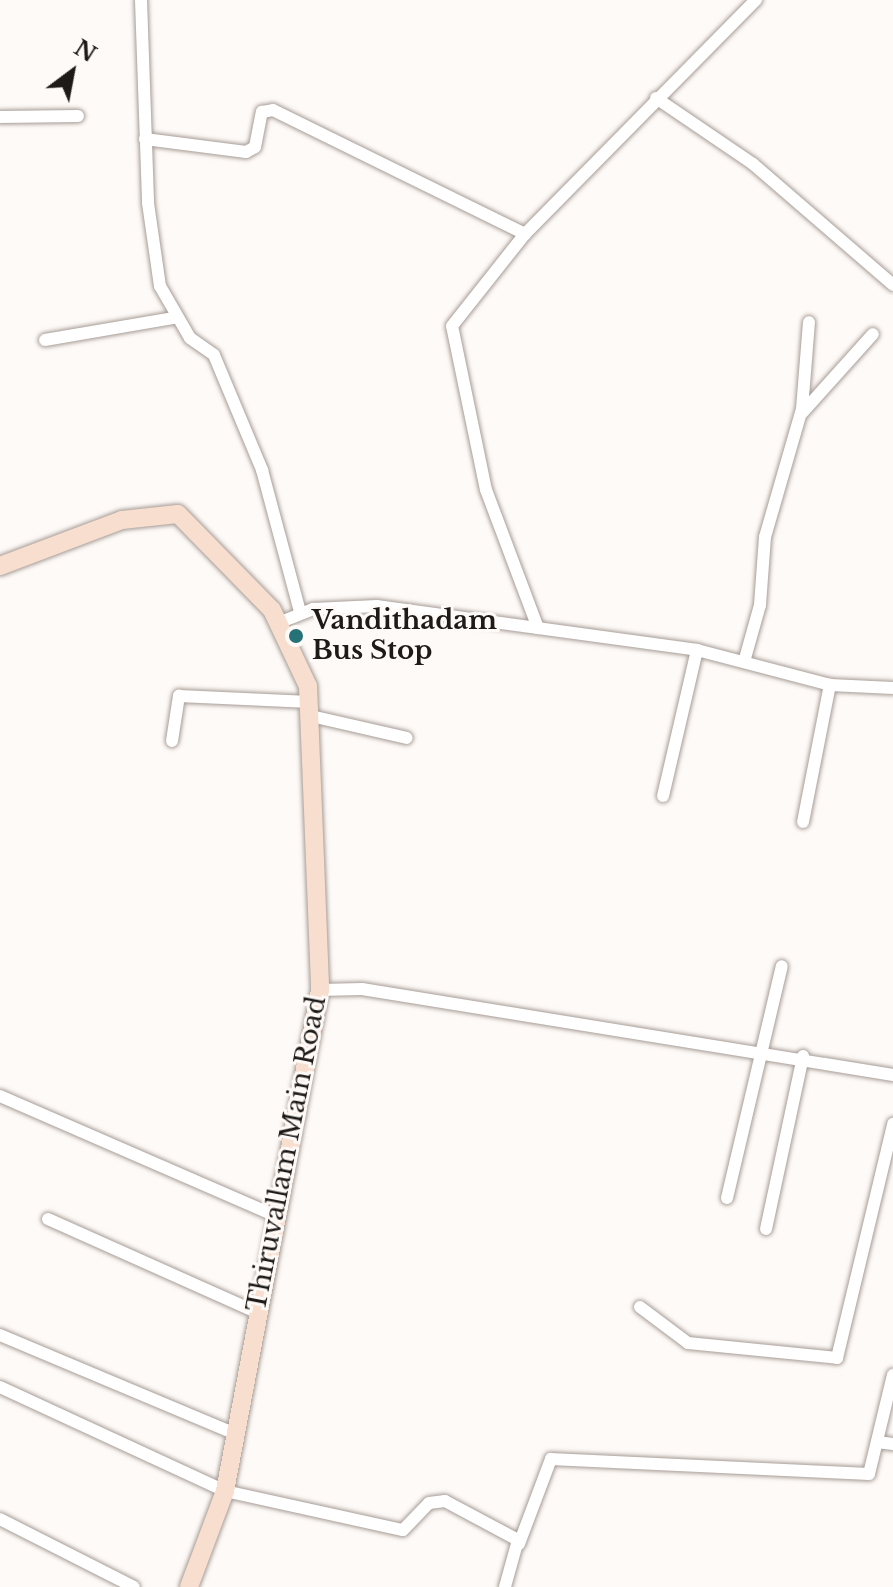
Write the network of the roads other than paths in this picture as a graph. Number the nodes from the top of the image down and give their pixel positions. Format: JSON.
{"nodes":[{"id":1,"x":756,"y":0,"type":"edge"},
{"id":2,"x":138,"y":2,"type":"edge"},
{"id":3,"x":656,"y":98,"type":"junction"},
{"id":4,"x":78,"y":116,"type":"dead end"},
{"id":5,"x":0,"y":117,"type":"edge"},
{"id":6,"x":145,"y":139,"type":"junction"},
{"id":7,"x":525,"y":234,"type":"junction"},
{"id":8,"x":893,"y":285,"type":"edge"},
{"id":9,"x":174,"y":318,"type":"junction"},
{"id":10,"x":809,"y":322,"type":"dead end"},
{"id":11,"x":873,"y":334,"type":"dead end"},
{"id":12,"x":45,"y":340,"type":"dead end"},
{"id":13,"x":800,"y":416,"type":"junction"},
{"id":14,"x":0,"y":566,"type":"edge"},
{"id":15,"x":300,"y":612,"type":"junction"},
{"id":16,"x":281,"y":622,"type":"junction"},
{"id":17,"x":538,"y":628,"type":"junction"},
{"id":18,"x":697,"y":650,"type":"junction"},
{"id":19,"x":744,"y":662,"type":"junction"},
{"id":20,"x":830,"y":685,"type":"junction"},
{"id":21,"x":893,"y":688,"type":"edge"},
{"id":22,"x":310,"y":709,"type":"junction"},
{"id":23,"x":407,"y":738,"type":"dead end"},
{"id":24,"x":172,"y":741,"type":"dead end"},
{"id":25,"x":663,"y":796,"type":"dead end"},
{"id":26,"x":803,"y":822,"type":"dead end"},
{"id":27,"x":782,"y":966,"type":"dead end"},
{"id":28,"x":320,"y":990,"type":"junction"},
{"id":29,"x":762,"y":1049,"type":"junction"},
{"id":30,"x":803,"y":1056,"type":"junction"},
{"id":31,"x":893,"y":1075,"type":"edge"},
{"id":32,"x":0,"y":1096,"type":"edge"},
{"id":33,"x":893,"y":1124,"type":"edge"},
{"id":34,"x":727,"y":1198,"type":"dead end"},
{"id":35,"x":274,"y":1215,"type":"junction"},
{"id":36,"x":48,"y":1219,"type":"dead end"},
{"id":37,"x":766,"y":1229,"type":"dead end"},
{"id":38,"x":640,"y":1307,"type":"dead end"},
{"id":39,"x":256,"y":1312,"type":"junction"},
{"id":40,"x":0,"y":1335,"type":"edge"},
{"id":41,"x":893,"y":1375,"type":"edge"},
{"id":42,"x":0,"y":1387,"type":"edge"},
{"id":43,"x":235,"y":1434,"type":"junction"},
{"id":44,"x":877,"y":1442,"type":"junction"},
{"id":45,"x":893,"y":1444,"type":"edge"},
{"id":46,"x":225,"y":1491,"type":"junction"},
{"id":47,"x":0,"y":1519,"type":"edge"},
{"id":48,"x":519,"y":1544,"type":"junction"},
{"id":49,"x":134,"y":1587,"type":"edge"},
{"id":50,"x":189,"y":1587,"type":"edge"},
{"id":51,"x":505,"y":1587,"type":"edge"}],
"edges":[{"from":1,"to":3,"type":"street"},
{"from":2,"to":6,"type":"street"},
{"from":3,"to":7,"type":"street"},
{"from":3,"to":8,"type":"street"},
{"from":4,"to":5,"type":"street"},
{"from":6,"to":7,"type":"street"},
{"from":6,"to":9,"type":"street"},
{"from":7,"to":17,"type":"street"},
{"from":9,"to":12,"type":"street"},
{"from":9,"to":15,"type":"street"},
{"from":10,"to":13,"type":"street"},
{"from":11,"to":13,"type":"street"},
{"from":13,"to":19,"type":"street"},
{"from":14,"to":16,"type":"main road","name":"Thiruvallam Main Road"},
{"from":15,"to":16,"type":"street"},
{"from":15,"to":17,"type":"street"},
{"from":16,"to":22,"type":"main road","name":"Thiruvallam Main Road"},
{"from":17,"to":18,"type":"street"},
{"from":18,"to":19,"type":"street"},
{"from":18,"to":25,"type":"street"},
{"from":19,"to":20,"type":"street"},
{"from":20,"to":21,"type":"street"},
{"from":20,"to":26,"type":"street"},
{"from":22,"to":23,"type":"street"},
{"from":22,"to":24,"type":"street"},
{"from":22,"to":28,"type":"main road","name":"Thiruvallam Main Road"},
{"from":27,"to":29,"type":"street"},
{"from":28,"to":29,"type":"street"},
{"from":28,"to":35,"type":"main road","name":"Thiruvallam Main Road"},
{"from":29,"to":30,"type":"street"},
{"from":29,"to":34,"type":"street"},
{"from":30,"to":31,"type":"street"},
{"from":30,"to":37,"type":"street"},
{"from":32,"to":35,"type":"street"},
{"from":33,"to":38,"type":"street"},
{"from":35,"to":39,"type":"main road","name":"Thiruvallam Main Road"},
{"from":36,"to":39,"type":"street"},
{"from":39,"to":43,"type":"main road","name":"Thiruvallam Main Road"},
{"from":40,"to":43,"type":"street"},
{"from":41,"to":44,"type":"street"},
{"from":42,"to":46,"type":"street"},
{"from":43,"to":46,"type":"main road","name":"Thiruvallam Main Road"},
{"from":44,"to":45,"type":"street"},
{"from":44,"to":48,"type":"street"},
{"from":46,"to":48,"type":"street"},
{"from":46,"to":50,"type":"main road","name":"Thiruvallam Main Road"},
{"from":47,"to":49,"type":"street"},
{"from":48,"to":51,"type":"street"}]}
